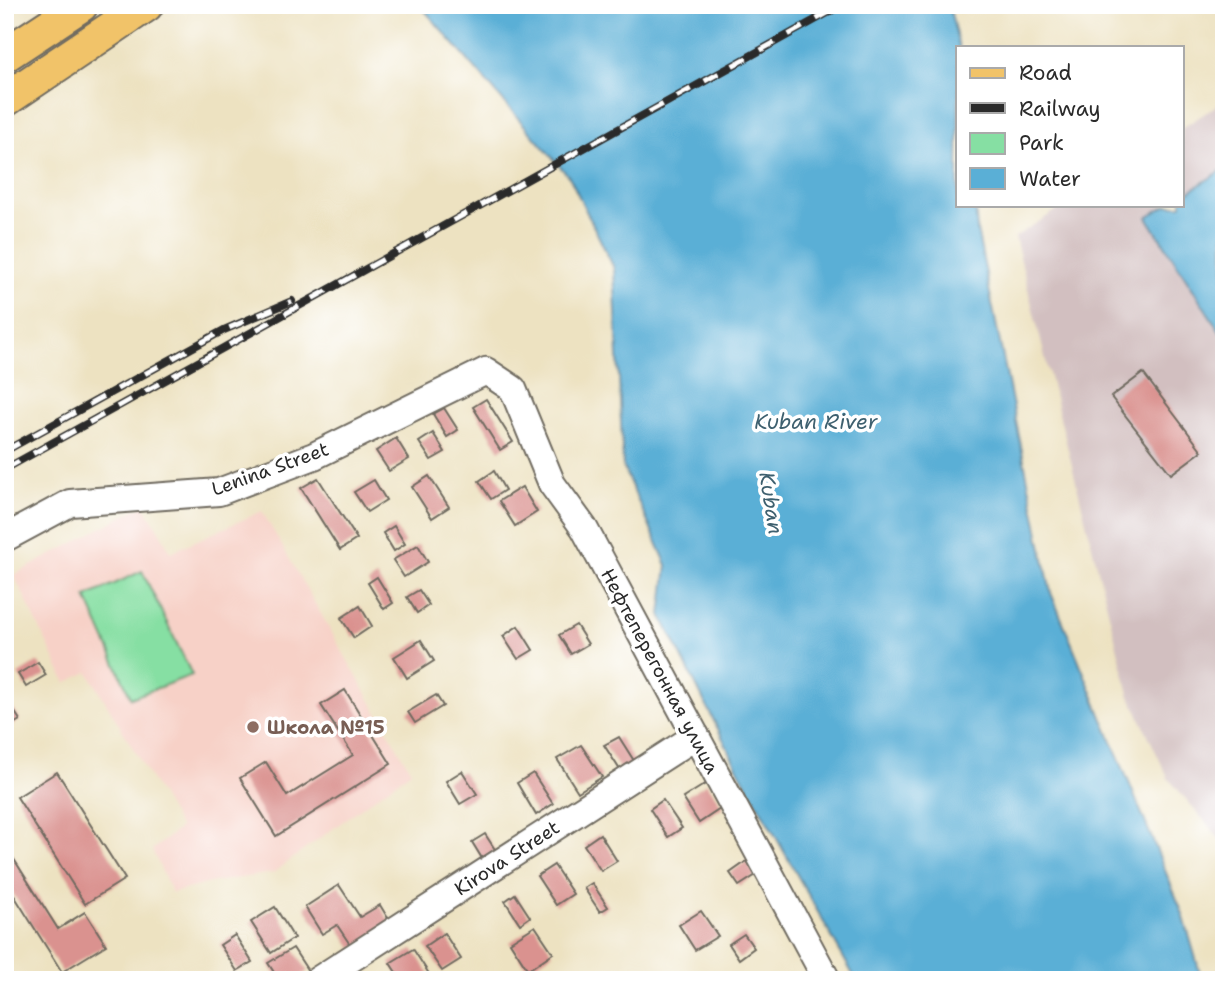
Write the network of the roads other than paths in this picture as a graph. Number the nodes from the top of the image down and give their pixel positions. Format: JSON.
{"nodes":[{"id":1,"x":81,"y":5,"type":"edge"},
{"id":2,"x":146,"y":5,"type":"edge"},
{"id":3,"x":5,"y":55,"type":"edge"},
{"id":4,"x":7,"y":99,"type":"edge"},
{"id":5,"x":486,"y":371,"type":"joint"},
{"id":6,"x":5,"y":538,"type":"edge"},
{"id":7,"x":696,"y":736,"type":"junction"},
{"id":8,"x":318,"y":980,"type":"edge"},
{"id":9,"x":827,"y":980,"type":"edge"}],
"edges":[{"from":1,"to":3,"type":"main road"},
{"from":2,"to":4,"type":"main road"},
{"from":5,"to":6,"type":"street","name":"Lenina Street"},
{"from":5,"to":7,"type":"street","name":"Нефтеперегонная улица"},
{"from":7,"to":8,"type":"street","name":"Kirova Street"},
{"from":7,"to":9,"type":"street","name":"Нефтеперегонная улица"}]}
